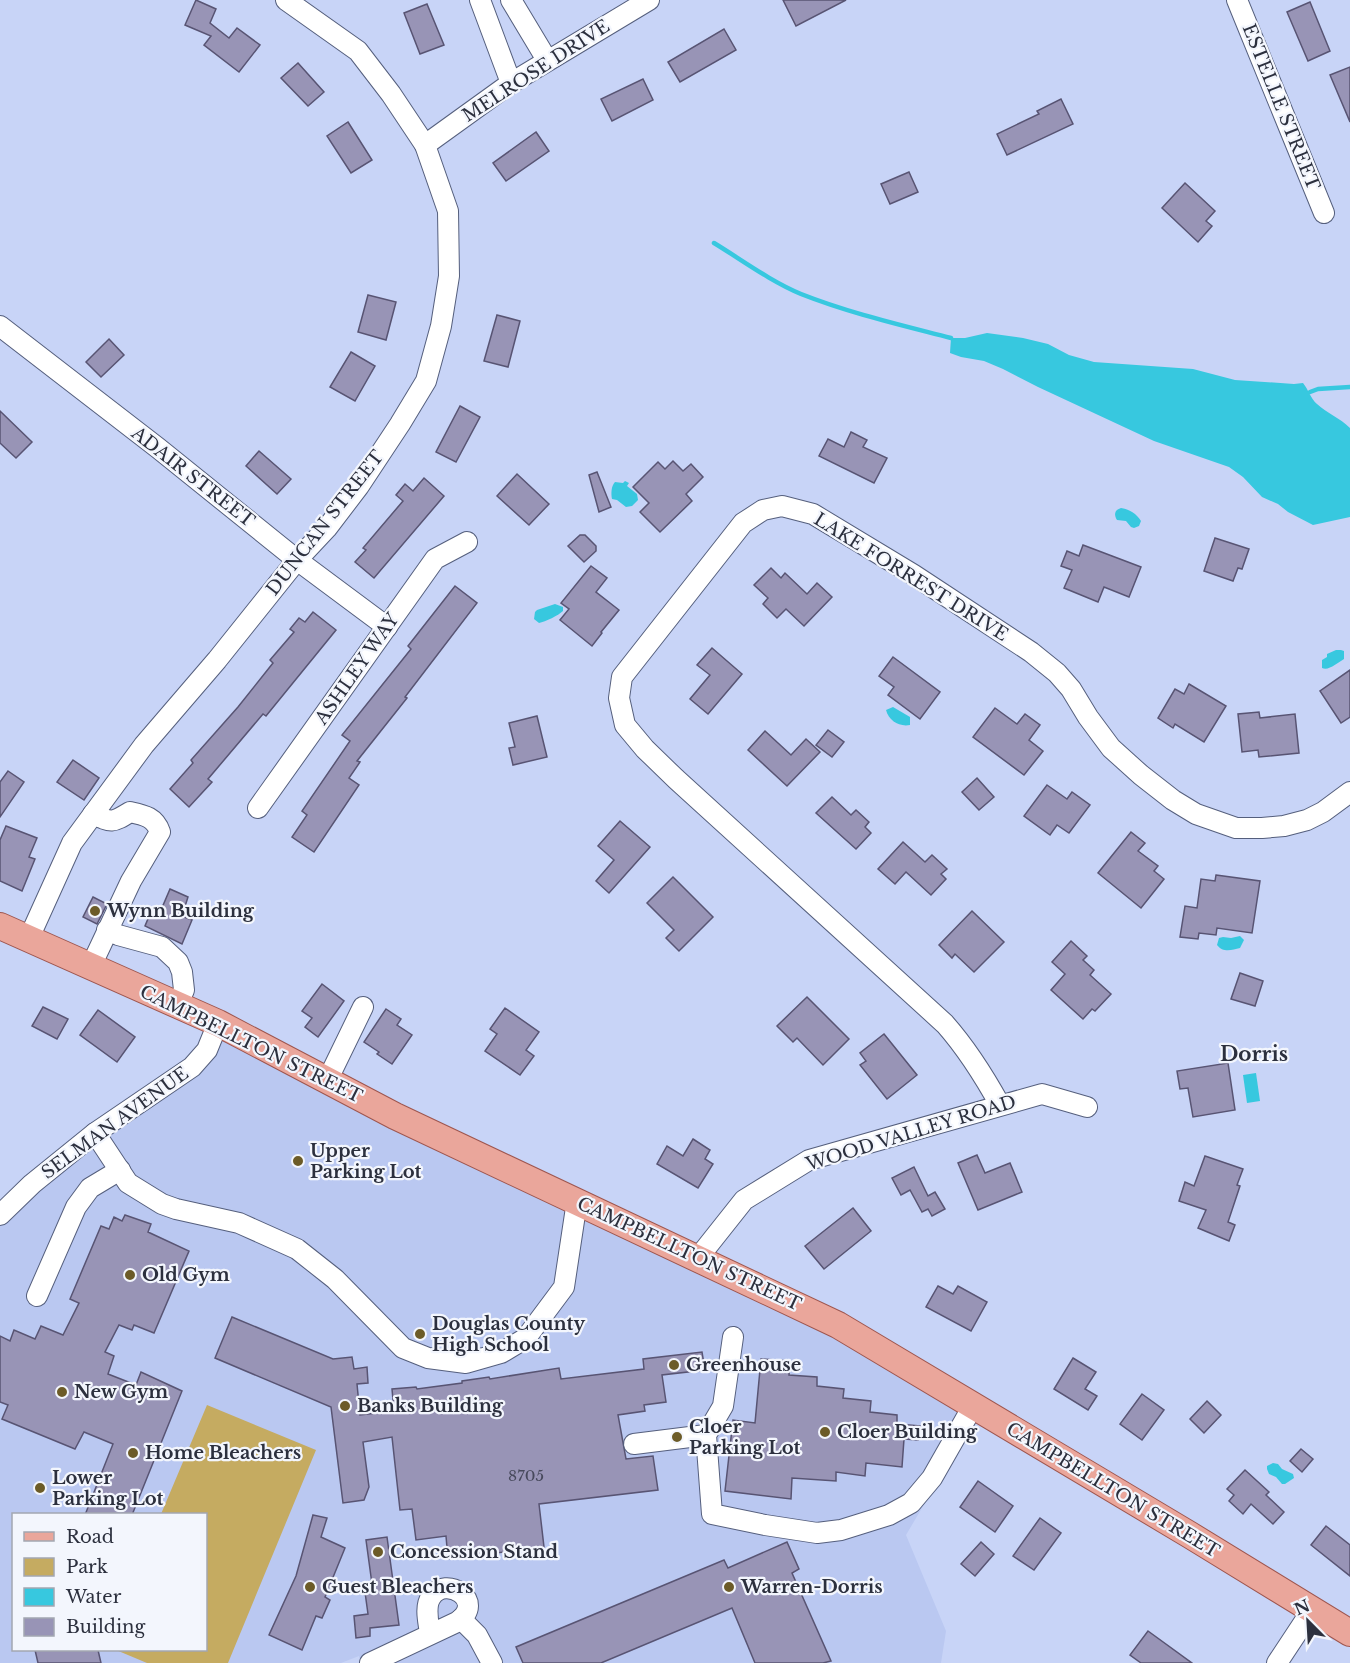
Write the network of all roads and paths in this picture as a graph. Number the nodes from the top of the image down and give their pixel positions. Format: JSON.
{"nodes":[{"id":1,"x":286,"y":0,"type":"edge"},
{"id":2,"x":480,"y":0,"type":"edge"},
{"id":3,"x":511,"y":0,"type":"edge"},
{"id":4,"x":650,"y":0,"type":"edge"},
{"id":5,"x":1237,"y":0,"type":"edge"},
{"id":6,"x":547,"y":60,"type":"junction"},
{"id":7,"x":511,"y":83,"type":"junction"},
{"id":8,"x":425,"y":145,"type":"junction"},
{"id":9,"x":1324,"y":213,"type":"dead end"},
{"id":10,"x":0,"y":326,"type":"edge"},
{"id":11,"x":467,"y":542,"type":"dead end"},
{"id":12,"x":297,"y":560,"type":"junction"},
{"id":13,"x":387,"y":627,"type":"junction"},
{"id":14,"x":1350,"y":792,"type":"edge"},
{"id":15,"x":258,"y":808,"type":"dead end"},
{"id":16,"x":93,"y":814,"type":"junction"},
{"id":17,"x":0,"y":926,"type":"edge"},
{"id":18,"x":107,"y":930,"type":"junction"},
{"id":19,"x":29,"y":938,"type":"junction"},
{"id":20,"x":91,"y":966,"type":"junction"},
{"id":21,"x":177,"y":1005,"type":"junction"},
{"id":22,"x":363,"y":1007,"type":"dead end"},
{"id":23,"x":218,"y":1023,"type":"junction"},
{"id":24,"x":327,"y":1081,"type":"junction"},
{"id":25,"x":1000,"y":1105,"type":"junction"},
{"id":26,"x":1088,"y":1107,"type":"dead end"},
{"id":27,"x":95,"y":1133,"type":"junction"},
{"id":28,"x":120,"y":1170,"type":"junction"},
{"id":29,"x":577,"y":1201,"type":"junction"},
{"id":30,"x":0,"y":1215,"type":"edge"},
{"id":31,"x":698,"y":1258,"type":"junction"},
{"id":32,"x":37,"y":1296,"type":"dead end"},
{"id":33,"x":733,"y":1337,"type":"dead end"},
{"id":34,"x":973,"y":1406,"type":"junction"},
{"id":35,"x":706,"y":1435,"type":"junction"},
{"id":36,"x":634,"y":1444,"type":"dead end"},
{"id":37,"x":1312,"y":1610,"type":"junction"},
{"id":38,"x":461,"y":1619,"type":"junction"},
{"id":39,"x":1350,"y":1633,"type":"edge"},
{"id":40,"x":430,"y":1634,"type":"junction"},
{"id":41,"x":398,"y":1657,"type":"edge"},
{"id":42,"x":370,"y":1663,"type":"edge"},
{"id":43,"x":492,"y":1663,"type":"edge"},
{"id":44,"x":1277,"y":1663,"type":"edge"}],
"edges":[{"from":1,"to":8,"type":"street","name":"DUNCAN STREET"},
{"from":2,"to":7,"type":"street"},
{"from":3,"to":6,"type":"street"},
{"from":4,"to":6,"type":"street","name":"MELROSE DRIVE"},
{"from":5,"to":9,"type":"street","name":"ESTELLE STREET"},
{"from":6,"to":7,"type":"street","name":"MELROSE DRIVE"},
{"from":7,"to":8,"type":"street","name":"MELROSE DRIVE"},
{"from":8,"to":12,"type":"street","name":"DUNCAN STREET"},
{"from":10,"to":12,"type":"street","name":"ADAIR STREET"},
{"from":11,"to":13,"type":"street","name":"ASHLEY WAY"},
{"from":12,"to":13,"type":"street","name":"ADAIR STREET"},
{"from":12,"to":16,"type":"street","name":"DUNCAN STREET"},
{"from":13,"to":15,"type":"street","name":"ASHLEY WAY"},
{"from":14,"to":25,"type":"street","name":"LAKE FORREST DRIVE"},
{"from":16,"to":18,"type":"street"},
{"from":16,"to":19,"type":"street","name":"DUNCAN STREET"},
{"from":17,"to":19,"type":"main road","name":"CAMPBELLTON STREET"},
{"from":18,"to":20,"type":"street"},
{"from":18,"to":21,"type":"street"},
{"from":19,"to":20,"type":"main road","name":"CAMPBELLTON STREET"},
{"from":20,"to":21,"type":"main road","name":"CAMPBELLTON STREET"},
{"from":21,"to":23,"type":"main road","name":"CAMPBELLTON STREET"},
{"from":22,"to":24,"type":"street"},
{"from":23,"to":24,"type":"main road","name":"CAMPBELLTON STREET"},
{"from":23,"to":27,"type":"street","name":"SELMAN AVENUE"},
{"from":24,"to":29,"type":"main road","name":"CAMPBELLTON STREET"},
{"from":25,"to":26,"type":"street","name":"WOOD VALLEY ROAD"},
{"from":25,"to":31,"type":"street","name":"WOOD VALLEY ROAD"},
{"from":27,"to":28,"type":"street"},
{"from":27,"to":30,"type":"street","name":"SELMAN AVENUE"},
{"from":28,"to":29,"type":"street"},
{"from":28,"to":32,"type":"street"},
{"from":29,"to":31,"type":"main road","name":"CAMPBELLTON STREET"},
{"from":31,"to":34,"type":"main road","name":"CAMPBELLTON STREET"},
{"from":33,"to":35,"type":"street"},
{"from":34,"to":35,"type":"street"},
{"from":34,"to":37,"type":"main road","name":"CAMPBELLTON STREET"},
{"from":35,"to":36,"type":"street"},
{"from":37,"to":39,"type":"main road","name":"CAMPBELLTON STREET"},
{"from":37,"to":44,"type":"street"},
{"from":38,"to":40,"type":"street"},
{"from":38,"to":40,"type":"street"},
{"from":38,"to":43,"type":"street"},
{"from":40,"to":41,"type":"street"},
{"from":41,"to":42,"type":"street"}]}
